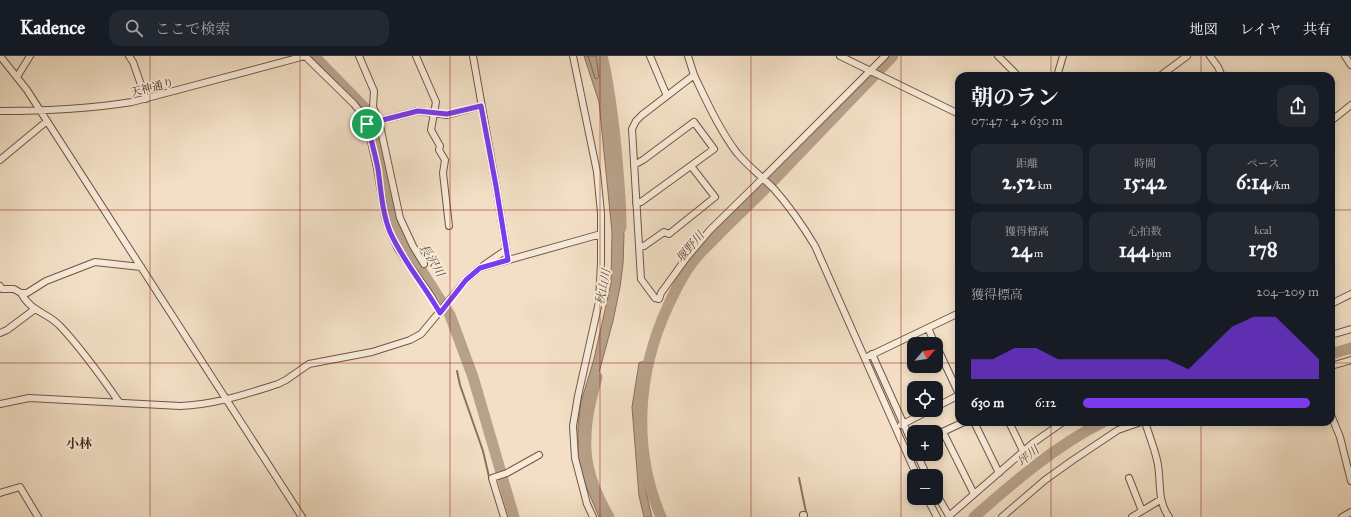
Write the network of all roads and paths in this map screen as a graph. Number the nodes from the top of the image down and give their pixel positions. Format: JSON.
{"nodes":[{"id":1,"x":0,"y":56,"type":"edge"},
{"id":2,"x":30,"y":56,"type":"edge"},
{"id":3,"x":129,"y":56,"type":"edge"},
{"id":4,"x":305,"y":56,"type":"edge"},
{"id":5,"x":359,"y":56,"type":"edge"},
{"id":6,"x":416,"y":56,"type":"edge"},
{"id":7,"x":473,"y":56,"type":"edge"},
{"id":8,"x":573,"y":56,"type":"edge"},
{"id":9,"x":650,"y":56,"type":"edge"},
{"id":10,"x":688,"y":56,"type":"edge"},
{"id":11,"x":840,"y":56,"type":"edge"},
{"id":12,"x":884,"y":56,"type":"edge"},
{"id":13,"x":998,"y":56,"type":"edge"},
{"id":14,"x":1063,"y":56,"type":"edge"},
{"id":15,"x":1187,"y":56,"type":"edge"},
{"id":16,"x":1210,"y":56,"type":"edge"},
{"id":17,"x":1345,"y":56,"type":"edge"},
{"id":18,"x":1351,"y":65,"type":"edge"},
{"id":19,"x":870,"y":71,"type":"junction"},
{"id":20,"x":1014,"y":72,"type":"edge"},
{"id":21,"x":1058,"y":72,"type":"edge"},
{"id":22,"x":1165,"y":72,"type":"edge"},
{"id":23,"x":1220,"y":72,"type":"edge"},
{"id":24,"x":694,"y":75,"type":"junction"},
{"id":25,"x":17,"y":77,"type":"junction"},
{"id":26,"x":667,"y":96,"type":"junction"},
{"id":27,"x":146,"y":100,"type":"junction"},
{"id":28,"x":1351,"y":105,"type":"edge"},
{"id":29,"x":481,"y":106,"type":"junction"},
{"id":30,"x":0,"y":111,"type":"edge"},
{"id":31,"x":40,"y":111,"type":"junction"},
{"id":32,"x":955,"y":112,"type":"edge"},
{"id":33,"x":435,"y":113,"type":"junction"},
{"id":34,"x":1335,"y":118,"type":"edge"},
{"id":35,"x":47,"y":121,"type":"junction"},
{"id":36,"x":379,"y":121,"type":"junction"},
{"id":37,"x":368,"y":124,"type":"junction"},
{"id":38,"x":0,"y":160,"type":"edge"},
{"id":39,"x":634,"y":165,"type":"junction"},
{"id":40,"x":691,"y":166,"type":"junction"},
{"id":41,"x":763,"y":178,"type":"junction"},
{"id":42,"x":636,"y":203,"type":"junction"},
{"id":43,"x":449,"y":226,"type":"dead end"},
{"id":44,"x":601,"y":234,"type":"junction"},
{"id":45,"x":639,"y":247,"type":"junction"},
{"id":46,"x":506,"y":250,"type":"junction"},
{"id":47,"x":508,"y":260,"type":"junction"},
{"id":48,"x":424,"y":264,"type":"dead end"},
{"id":49,"x":141,"y":267,"type":"junction"},
{"id":50,"x":480,"y":268,"type":"junction"},
{"id":51,"x":0,"y":286,"type":"edge"},
{"id":52,"x":21,"y":293,"type":"junction"},
{"id":53,"x":1351,"y":294,"type":"edge"},
{"id":54,"x":1335,"y":302,"type":"edge"},
{"id":55,"x":35,"y":309,"type":"junction"},
{"id":56,"x":440,"y":312,"type":"junction"},
{"id":57,"x":955,"y":314,"type":"edge"},
{"id":58,"x":928,"y":328,"type":"junction"},
{"id":59,"x":1351,"y":329,"type":"edge"},
{"id":60,"x":0,"y":333,"type":"edge"},
{"id":61,"x":1335,"y":334,"type":"edge"},
{"id":62,"x":932,"y":337,"type":"edge"},
{"id":63,"x":872,"y":354,"type":"junction"},
{"id":64,"x":865,"y":358,"type":"junction"},
{"id":65,"x":943,"y":358,"type":"edge"},
{"id":66,"x":1351,"y":360,"type":"edge"},
{"id":67,"x":1335,"y":365,"type":"edge"},
{"id":68,"x":955,"y":379,"type":"edge"},
{"id":69,"x":955,"y":397,"type":"edge"},
{"id":70,"x":227,"y":400,"type":"junction"},
{"id":71,"x":119,"y":402,"type":"junction"},
{"id":72,"x":943,"y":403,"type":"edge"},
{"id":73,"x":0,"y":404,"type":"edge"},
{"id":74,"x":916,"y":417,"type":"edge"},
{"id":75,"x":904,"y":423,"type":"junction"},
{"id":76,"x":1335,"y":425,"type":"edge"},
{"id":77,"x":956,"y":426,"type":"edge"},
{"id":78,"x":976,"y":426,"type":"edge"},
{"id":79,"x":1011,"y":426,"type":"edge"},
{"id":80,"x":1058,"y":426,"type":"edge"},
{"id":81,"x":1130,"y":426,"type":"edge"},
{"id":82,"x":1146,"y":426,"type":"edge"},
{"id":83,"x":896,"y":427,"type":"junction"},
{"id":84,"x":907,"y":430,"type":"edge"},
{"id":85,"x":943,"y":432,"type":"joint"},
{"id":86,"x":1023,"y":451,"type":"junction"},
{"id":87,"x":539,"y":455,"type":"dead end"},
{"id":88,"x":914,"y":469,"type":"edge"},
{"id":89,"x":999,"y":473,"type":"junction"},
{"id":90,"x":1350,"y":477,"type":"edge"},
{"id":91,"x":1129,"y":478,"type":"dead end"},
{"id":92,"x":0,"y":492,"type":"edge"},
{"id":93,"x":974,"y":494,"type":"junction"},
{"id":94,"x":1160,"y":500,"type":"junction"},
{"id":95,"x":930,"y":505,"type":"edge"},
{"id":96,"x":943,"y":505,"type":"edge"},
{"id":97,"x":1142,"y":511,"type":"junction"},
{"id":98,"x":1351,"y":512,"type":"edge"},
{"id":99,"x":38,"y":517,"type":"edge"},
{"id":100,"x":302,"y":517,"type":"edge"},
{"id":101,"x":504,"y":517,"type":"edge"},
{"id":102,"x":593,"y":517,"type":"edge"},
{"id":103,"x":936,"y":517,"type":"edge"},
{"id":104,"x":1002,"y":517,"type":"edge"},
{"id":105,"x":1132,"y":517,"type":"edge"},
{"id":106,"x":1168,"y":517,"type":"edge"},
{"id":107,"x":1342,"y":517,"type":"edge"}],
"edges":[{"from":1,"to":25,"type":"street"},
{"from":2,"to":25,"type":"street"},
{"from":3,"to":27,"type":"street"},
{"from":4,"to":27,"type":"street","name":"天神通り"},
{"from":4,"to":37,"type":"street"},
{"from":5,"to":36,"type":"street"},
{"from":6,"to":33,"type":"street"},
{"from":7,"to":29,"type":"street"},
{"from":8,"to":44,"type":"street"},
{"from":9,"to":26,"type":"street"},
{"from":10,"to":24,"type":"street"},
{"from":11,"to":19,"type":"street"},
{"from":12,"to":19,"type":"street"},
{"from":13,"to":20,"type":"street"},
{"from":14,"to":21,"type":"street"},
{"from":15,"to":22,"type":"street"},
{"from":16,"to":23,"type":"street"},
{"from":17,"to":18,"type":"street"},
{"from":19,"to":32,"type":"street"},
{"from":19,"to":41,"type":"street"},
{"from":24,"to":26,"type":"street"},
{"from":24,"to":41,"type":"street"},
{"from":25,"to":31,"type":"street"},
{"from":26,"to":39,"type":"street"},
{"from":27,"to":31,"type":"street","name":"天神通り"},
{"from":28,"to":34,"type":"street"},
{"from":29,"to":33,"type":"street"},
{"from":29,"to":46,"type":"street"},
{"from":30,"to":31,"type":"street","name":"天神通り"},
{"from":31,"to":35,"type":"street"},
{"from":33,"to":36,"type":"street"},
{"from":33,"to":43,"type":"street"},
{"from":35,"to":38,"type":"street"},
{"from":35,"to":49,"type":"street"},
{"from":36,"to":37,"type":"street"},
{"from":36,"to":48,"type":"street"},
{"from":37,"to":56,"type":"street"},
{"from":39,"to":40,"type":"street"},
{"from":39,"to":42,"type":"street"},
{"from":40,"to":42,"type":"street"},
{"from":40,"to":45,"type":"street"},
{"from":41,"to":45,"type":"street"},
{"from":41,"to":64,"type":"street"},
{"from":42,"to":45,"type":"street"},
{"from":44,"to":47,"type":"street"},
{"from":44,"to":102,"type":"street"},
{"from":46,"to":47,"type":"street"},
{"from":46,"to":50,"type":"street"},
{"from":47,"to":50,"type":"street"},
{"from":49,"to":52,"type":"street"},
{"from":49,"to":70,"type":"street"},
{"from":50,"to":56,"type":"street"},
{"from":51,"to":52,"type":"street"},
{"from":52,"to":55,"type":"street"},
{"from":53,"to":54,"type":"street"},
{"from":55,"to":60,"type":"street"},
{"from":55,"to":71,"type":"street"},
{"from":56,"to":70,"type":"street"},
{"from":57,"to":58,"type":"street"},
{"from":58,"to":62,"type":"street"},
{"from":58,"to":63,"type":"street"},
{"from":59,"to":61,"type":"street"},
{"from":63,"to":64,"type":"street"},
{"from":63,"to":75,"type":"street"},
{"from":64,"to":83,"type":"street"},
{"from":65,"to":68,"type":"street"},
{"from":66,"to":67,"type":"street"},
{"from":69,"to":72,"type":"street"},
{"from":70,"to":71,"type":"street"},
{"from":70,"to":100,"type":"street"},
{"from":71,"to":73,"type":"street"},
{"from":74,"to":75,"type":"street"},
{"from":75,"to":83,"type":"street"},
{"from":75,"to":84,"type":"street"},
{"from":76,"to":90,"type":"street"},
{"from":77,"to":85,"type":"street"},
{"from":78,"to":89,"type":"street"},
{"from":79,"to":86,"type":"street"},
{"from":80,"to":86,"type":"street"},
{"from":81,"to":104,"type":"street"},
{"from":82,"to":94,"type":"street"},
{"from":83,"to":88,"type":"street"},
{"from":85,"to":93,"type":"street"},
{"from":86,"to":89,"type":"street"},
{"from":87,"to":101,"type":"street"},
{"from":89,"to":93,"type":"street"},
{"from":91,"to":97,"type":"street"},
{"from":92,"to":99,"type":"street"},
{"from":93,"to":96,"type":"street"},
{"from":94,"to":97,"type":"street"},
{"from":94,"to":106,"type":"street"},
{"from":95,"to":103,"type":"street"},
{"from":97,"to":105,"type":"street"},
{"from":98,"to":107,"type":"street"}]}
